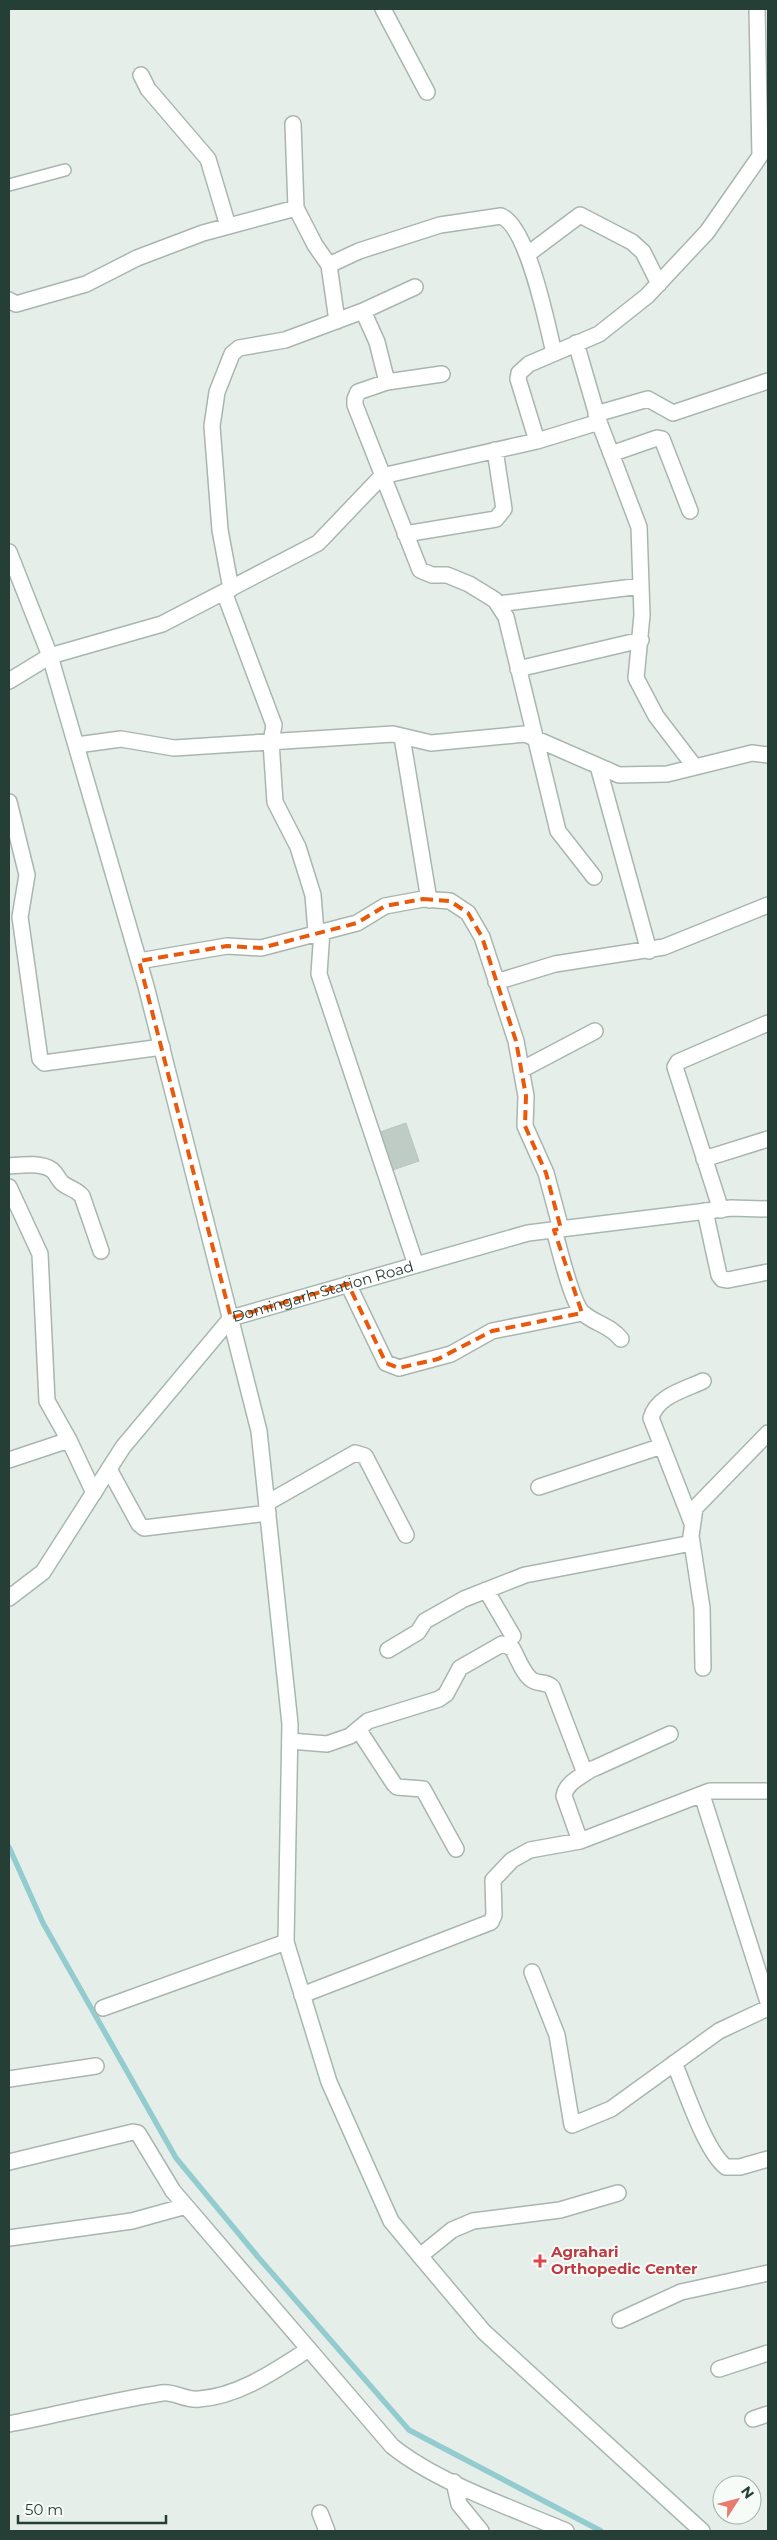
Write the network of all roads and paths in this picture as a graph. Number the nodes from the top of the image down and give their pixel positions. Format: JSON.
{"nodes":[{"id":1,"x":383,"y":9,"type":"edge"},
{"id":2,"x":757,"y":9,"type":"edge"},
{"id":3,"x":141,"y":75,"type":"dead end"},
{"id":4,"x":427,"y":92,"type":"dead end"},
{"id":5,"x":293,"y":124,"type":"dead end"},
{"id":6,"x":65,"y":170,"type":"dead end"},
{"id":7,"x":9,"y":185,"type":"edge"},
{"id":8,"x":296,"y":208,"type":"junction"},
{"id":9,"x":228,"y":226,"type":"junction"},
{"id":10,"x":528,"y":254,"type":"junction"},
{"id":11,"x":329,"y":265,"type":"junction"},
{"id":12,"x":659,"y":284,"type":"junction"},
{"id":13,"x":415,"y":287,"type":"dead end"},
{"id":14,"x":9,"y":300,"type":"edge"},
{"id":15,"x":363,"y":311,"type":"junction"},
{"id":16,"x":337,"y":321,"type":"junction"},
{"id":17,"x":576,"y":344,"type":"junction"},
{"id":18,"x":554,"y":353,"type":"junction"},
{"id":19,"x":442,"y":374,"type":"dead end"},
{"id":20,"x":768,"y":381,"type":"edge"},
{"id":21,"x":387,"y":382,"type":"junction"},
{"id":22,"x":597,"y":418,"type":"junction"},
{"id":23,"x":536,"y":440,"type":"junction"},
{"id":24,"x":495,"y":450,"type":"junction"},
{"id":25,"x":611,"y":454,"type":"junction"},
{"id":26,"x":382,"y":476,"type":"junction"},
{"id":27,"x":690,"y":511,"type":"dead end"},
{"id":28,"x":405,"y":534,"type":"junction"},
{"id":29,"x":9,"y":552,"type":"edge"},
{"id":30,"x":641,"y":586,"type":"junction"},
{"id":31,"x":227,"y":590,"type":"junction"},
{"id":32,"x":498,"y":604,"type":"junction"},
{"id":33,"x":641,"y":640,"type":"junction"},
{"id":34,"x":50,"y":656,"type":"junction"},
{"id":35,"x":518,"y":670,"type":"junction"},
{"id":36,"x":9,"y":681,"type":"edge"},
{"id":37,"x":402,"y":737,"type":"junction"},
{"id":38,"x":537,"y":740,"type":"junction"},
{"id":39,"x":272,"y":742,"type":"junction"},
{"id":40,"x":77,"y":744,"type":"junction"},
{"id":41,"x":768,"y":755,"type":"edge"},
{"id":42,"x":598,"y":766,"type":"junction"},
{"id":43,"x":695,"y":767,"type":"junction"},
{"id":44,"x":9,"y":802,"type":"edge"},
{"id":45,"x":594,"y":877,"type":"dead end"},
{"id":46,"x":429,"y":900,"type":"junction"},
{"id":47,"x":768,"y":905,"type":"edge"},
{"id":48,"x":319,"y":932,"type":"junction"},
{"id":49,"x":649,"y":951,"type":"junction"},
{"id":50,"x":139,"y":961,"type":"junction"},
{"id":51,"x":496,"y":982,"type":"junction"},
{"id":52,"x":768,"y":1023,"type":"edge"},
{"id":53,"x":595,"y":1030,"type":"dead end"},
{"id":54,"x":162,"y":1047,"type":"junction"},
{"id":55,"x":521,"y":1070,"type":"junction"},
{"id":56,"x":768,"y":1138,"type":"edge"},
{"id":57,"x":704,"y":1159,"type":"junction"},
{"id":58,"x":9,"y":1166,"type":"edge"},
{"id":59,"x":9,"y":1187,"type":"edge"},
{"id":60,"x":768,"y":1208,"type":"edge"},
{"id":61,"x":721,"y":1210,"type":"junction"},
{"id":62,"x":704,"y":1211,"type":"junction"},
{"id":63,"x":557,"y":1229,"type":"junction"},
{"id":64,"x":101,"y":1251,"type":"dead end"},
{"id":65,"x":416,"y":1265,"type":"junction"},
{"id":66,"x":768,"y":1272,"type":"edge"},
{"id":67,"x":348,"y":1284,"type":"junction"},
{"id":68,"x":582,"y":1313,"type":"junction"},
{"id":69,"x":231,"y":1318,"type":"junction"},
{"id":70,"x":621,"y":1339,"type":"dead end"},
{"id":71,"x":703,"y":1381,"type":"dead end"},
{"id":72,"x":768,"y":1434,"type":"edge"},
{"id":73,"x":69,"y":1440,"type":"junction"},
{"id":74,"x":662,"y":1446,"type":"junction"},
{"id":75,"x":9,"y":1460,"type":"edge"},
{"id":76,"x":109,"y":1469,"type":"junction"},
{"id":77,"x":539,"y":1488,"type":"dead end"},
{"id":78,"x":94,"y":1493,"type":"junction"},
{"id":79,"x":268,"y":1508,"type":"junction"},
{"id":80,"x":693,"y":1524,"type":"junction"},
{"id":81,"x":406,"y":1535,"type":"dead end"},
{"id":82,"x":692,"y":1543,"type":"junction"},
{"id":83,"x":486,"y":1590,"type":"junction"},
{"id":84,"x":9,"y":1598,"type":"edge"},
{"id":85,"x":513,"y":1636,"type":"dead end"},
{"id":86,"x":388,"y":1650,"type":"dead end"},
{"id":87,"x":703,"y":1668,"type":"dead end"},
{"id":88,"x":358,"y":1729,"type":"junction"},
{"id":89,"x":670,"y":1734,"type":"dead end"},
{"id":90,"x":290,"y":1741,"type":"junction"},
{"id":91,"x":590,"y":1770,"type":"junction"},
{"id":92,"x":768,"y":1791,"type":"edge"},
{"id":93,"x":702,"y":1795,"type":"junction"},
{"id":94,"x":580,"y":1841,"type":"junction"},
{"id":95,"x":456,"y":1849,"type":"dead end"},
{"id":96,"x":286,"y":1942,"type":"junction"},
{"id":97,"x":532,"y":1972,"type":"dead end"},
{"id":98,"x":302,"y":1995,"type":"junction"},
{"id":99,"x":768,"y":2002,"type":"edge"},
{"id":100,"x":103,"y":2008,"type":"dead end"},
{"id":101,"x":768,"y":2008,"type":"edge"},
{"id":102,"x":674,"y":2063,"type":"junction"},
{"id":103,"x":96,"y":2066,"type":"dead end"},
{"id":104,"x":9,"y":2079,"type":"edge"},
{"id":105,"x":768,"y":2159,"type":"edge"},
{"id":106,"x":9,"y":2162,"type":"edge"},
{"id":107,"x":618,"y":2193,"type":"dead end"},
{"id":108,"x":186,"y":2206,"type":"junction"},
{"id":109,"x":9,"y":2238,"type":"edge"},
{"id":110,"x":420,"y":2256,"type":"junction"},
{"id":111,"x":768,"y":2273,"type":"edge"},
{"id":112,"x":620,"y":2320,"type":"dead end"},
{"id":113,"x":309,"y":2349,"type":"junction"},
{"id":114,"x":768,"y":2353,"type":"edge"},
{"id":115,"x":719,"y":2369,"type":"dead end"},
{"id":116,"x":768,"y":2414,"type":"edge"},
{"id":117,"x":753,"y":2419,"type":"dead end"},
{"id":118,"x":9,"y":2424,"type":"edge"},
{"id":119,"x":454,"y":2482,"type":"junction"},
{"id":120,"x":320,"y":2513,"type":"dead end"},
{"id":121,"x":327,"y":2531,"type":"edge"},
{"id":122,"x":481,"y":2531,"type":"edge"},
{"id":123,"x":566,"y":2531,"type":"edge"},
{"id":124,"x":702,"y":2531,"type":"edge"}],
"edges":[{"from":1,"to":4,"type":"street"},
{"from":2,"to":12,"type":"street"},
{"from":3,"to":9,"type":"street"},
{"from":5,"to":8,"type":"street"},
{"from":6,"to":7,"type":"lane"},
{"from":8,"to":9,"type":"street"},
{"from":8,"to":11,"type":"street"},
{"from":9,"to":14,"type":"street"},
{"from":10,"to":11,"type":"street"},
{"from":10,"to":12,"type":"street"},
{"from":10,"to":18,"type":"street"},
{"from":11,"to":16,"type":"street"},
{"from":12,"to":17,"type":"street"},
{"from":13,"to":15,"type":"street"},
{"from":15,"to":16,"type":"street"},
{"from":15,"to":21,"type":"street"},
{"from":16,"to":31,"type":"street"},
{"from":17,"to":18,"type":"street"},
{"from":17,"to":22,"type":"street"},
{"from":18,"to":23,"type":"street"},
{"from":19,"to":21,"type":"street"},
{"from":20,"to":22,"type":"street"},
{"from":21,"to":26,"type":"street"},
{"from":22,"to":23,"type":"street"},
{"from":22,"to":25,"type":"street"},
{"from":23,"to":24,"type":"street"},
{"from":24,"to":26,"type":"street"},
{"from":24,"to":28,"type":"street"},
{"from":25,"to":27,"type":"street"},
{"from":25,"to":30,"type":"street"},
{"from":26,"to":28,"type":"street"},
{"from":26,"to":31,"type":"street"},
{"from":28,"to":32,"type":"street"},
{"from":29,"to":34,"type":"street"},
{"from":30,"to":32,"type":"street"},
{"from":30,"to":33,"type":"street"},
{"from":31,"to":34,"type":"street"},
{"from":31,"to":39,"type":"street"},
{"from":32,"to":35,"type":"street"},
{"from":33,"to":35,"type":"street"},
{"from":33,"to":43,"type":"street"},
{"from":34,"to":36,"type":"street"},
{"from":34,"to":40,"type":"street"},
{"from":35,"to":38,"type":"street"},
{"from":37,"to":38,"type":"street"},
{"from":37,"to":39,"type":"street"},
{"from":37,"to":46,"type":"street"},
{"from":38,"to":42,"type":"street"},
{"from":38,"to":45,"type":"street"},
{"from":39,"to":40,"type":"street"},
{"from":39,"to":48,"type":"street"},
{"from":40,"to":50,"type":"street"},
{"from":41,"to":43,"type":"street"},
{"from":42,"to":43,"type":"street"},
{"from":42,"to":49,"type":"street"},
{"from":44,"to":54,"type":"street"},
{"from":46,"to":48,"type":"street"},
{"from":46,"to":51,"type":"street"},
{"from":47,"to":49,"type":"street"},
{"from":48,"to":50,"type":"street"},
{"from":48,"to":65,"type":"street"},
{"from":49,"to":51,"type":"street"},
{"from":50,"to":54,"type":"street"},
{"from":51,"to":55,"type":"street"},
{"from":52,"to":57,"type":"street"},
{"from":53,"to":55,"type":"street"},
{"from":54,"to":69,"type":"street"},
{"from":55,"to":63,"type":"street"},
{"from":56,"to":57,"type":"street"},
{"from":57,"to":61,"type":"street"},
{"from":58,"to":64,"type":"street"},
{"from":59,"to":73,"type":"street"},
{"from":60,"to":61,"type":"street","name":"Domingarh Station Road"},
{"from":61,"to":62,"type":"street","name":"Domingarh Station Road"},
{"from":62,"to":63,"type":"street","name":"Domingarh Station Road"},
{"from":62,"to":66,"type":"street"},
{"from":63,"to":65,"type":"street","name":"Domingarh Station Road"},
{"from":63,"to":68,"type":"street"},
{"from":65,"to":67,"type":"street","name":"Domingarh Station Road"},
{"from":67,"to":68,"type":"street"},
{"from":67,"to":69,"type":"street","name":"Domingarh Station Road"},
{"from":68,"to":70,"type":"street"},
{"from":69,"to":76,"type":"street","name":"Domingarh Station Road"},
{"from":69,"to":79,"type":"street"},
{"from":71,"to":74,"type":"street"},
{"from":72,"to":80,"type":"street"},
{"from":73,"to":75,"type":"street"},
{"from":73,"to":78,"type":"street"},
{"from":74,"to":77,"type":"street"},
{"from":74,"to":80,"type":"street"},
{"from":76,"to":78,"type":"street","name":"Domingarh Station Road"},
{"from":76,"to":79,"type":"street"},
{"from":78,"to":84,"type":"street","name":"Domingarh Station Road"},
{"from":79,"to":81,"type":"street"},
{"from":79,"to":90,"type":"street"},
{"from":80,"to":82,"type":"street"},
{"from":82,"to":83,"type":"street"},
{"from":82,"to":87,"type":"street"},
{"from":83,"to":85,"type":"street"},
{"from":83,"to":86,"type":"street"},
{"from":88,"to":90,"type":"street"},
{"from":88,"to":91,"type":"street"},
{"from":88,"to":95,"type":"street"},
{"from":89,"to":91,"type":"street"},
{"from":90,"to":96,"type":"street"},
{"from":91,"to":94,"type":"street"},
{"from":92,"to":93,"type":"street"},
{"from":93,"to":94,"type":"street"},
{"from":93,"to":99,"type":"street"},
{"from":94,"to":98,"type":"street"},
{"from":96,"to":98,"type":"street"},
{"from":96,"to":100,"type":"street"},
{"from":97,"to":102,"type":"street"},
{"from":98,"to":110,"type":"street"},
{"from":101,"to":102,"type":"street"},
{"from":102,"to":105,"type":"street"},
{"from":103,"to":104,"type":"street"},
{"from":106,"to":108,"type":"street"},
{"from":107,"to":110,"type":"street"},
{"from":108,"to":109,"type":"street"},
{"from":108,"to":113,"type":"street"},
{"from":110,"to":124,"type":"street"},
{"from":111,"to":112,"type":"street"},
{"from":113,"to":118,"type":"street"},
{"from":113,"to":119,"type":"street"},
{"from":114,"to":115,"type":"street"},
{"from":116,"to":117,"type":"street"},
{"from":119,"to":122,"type":"street"},
{"from":119,"to":123,"type":"street"},
{"from":120,"to":121,"type":"street"}]}
